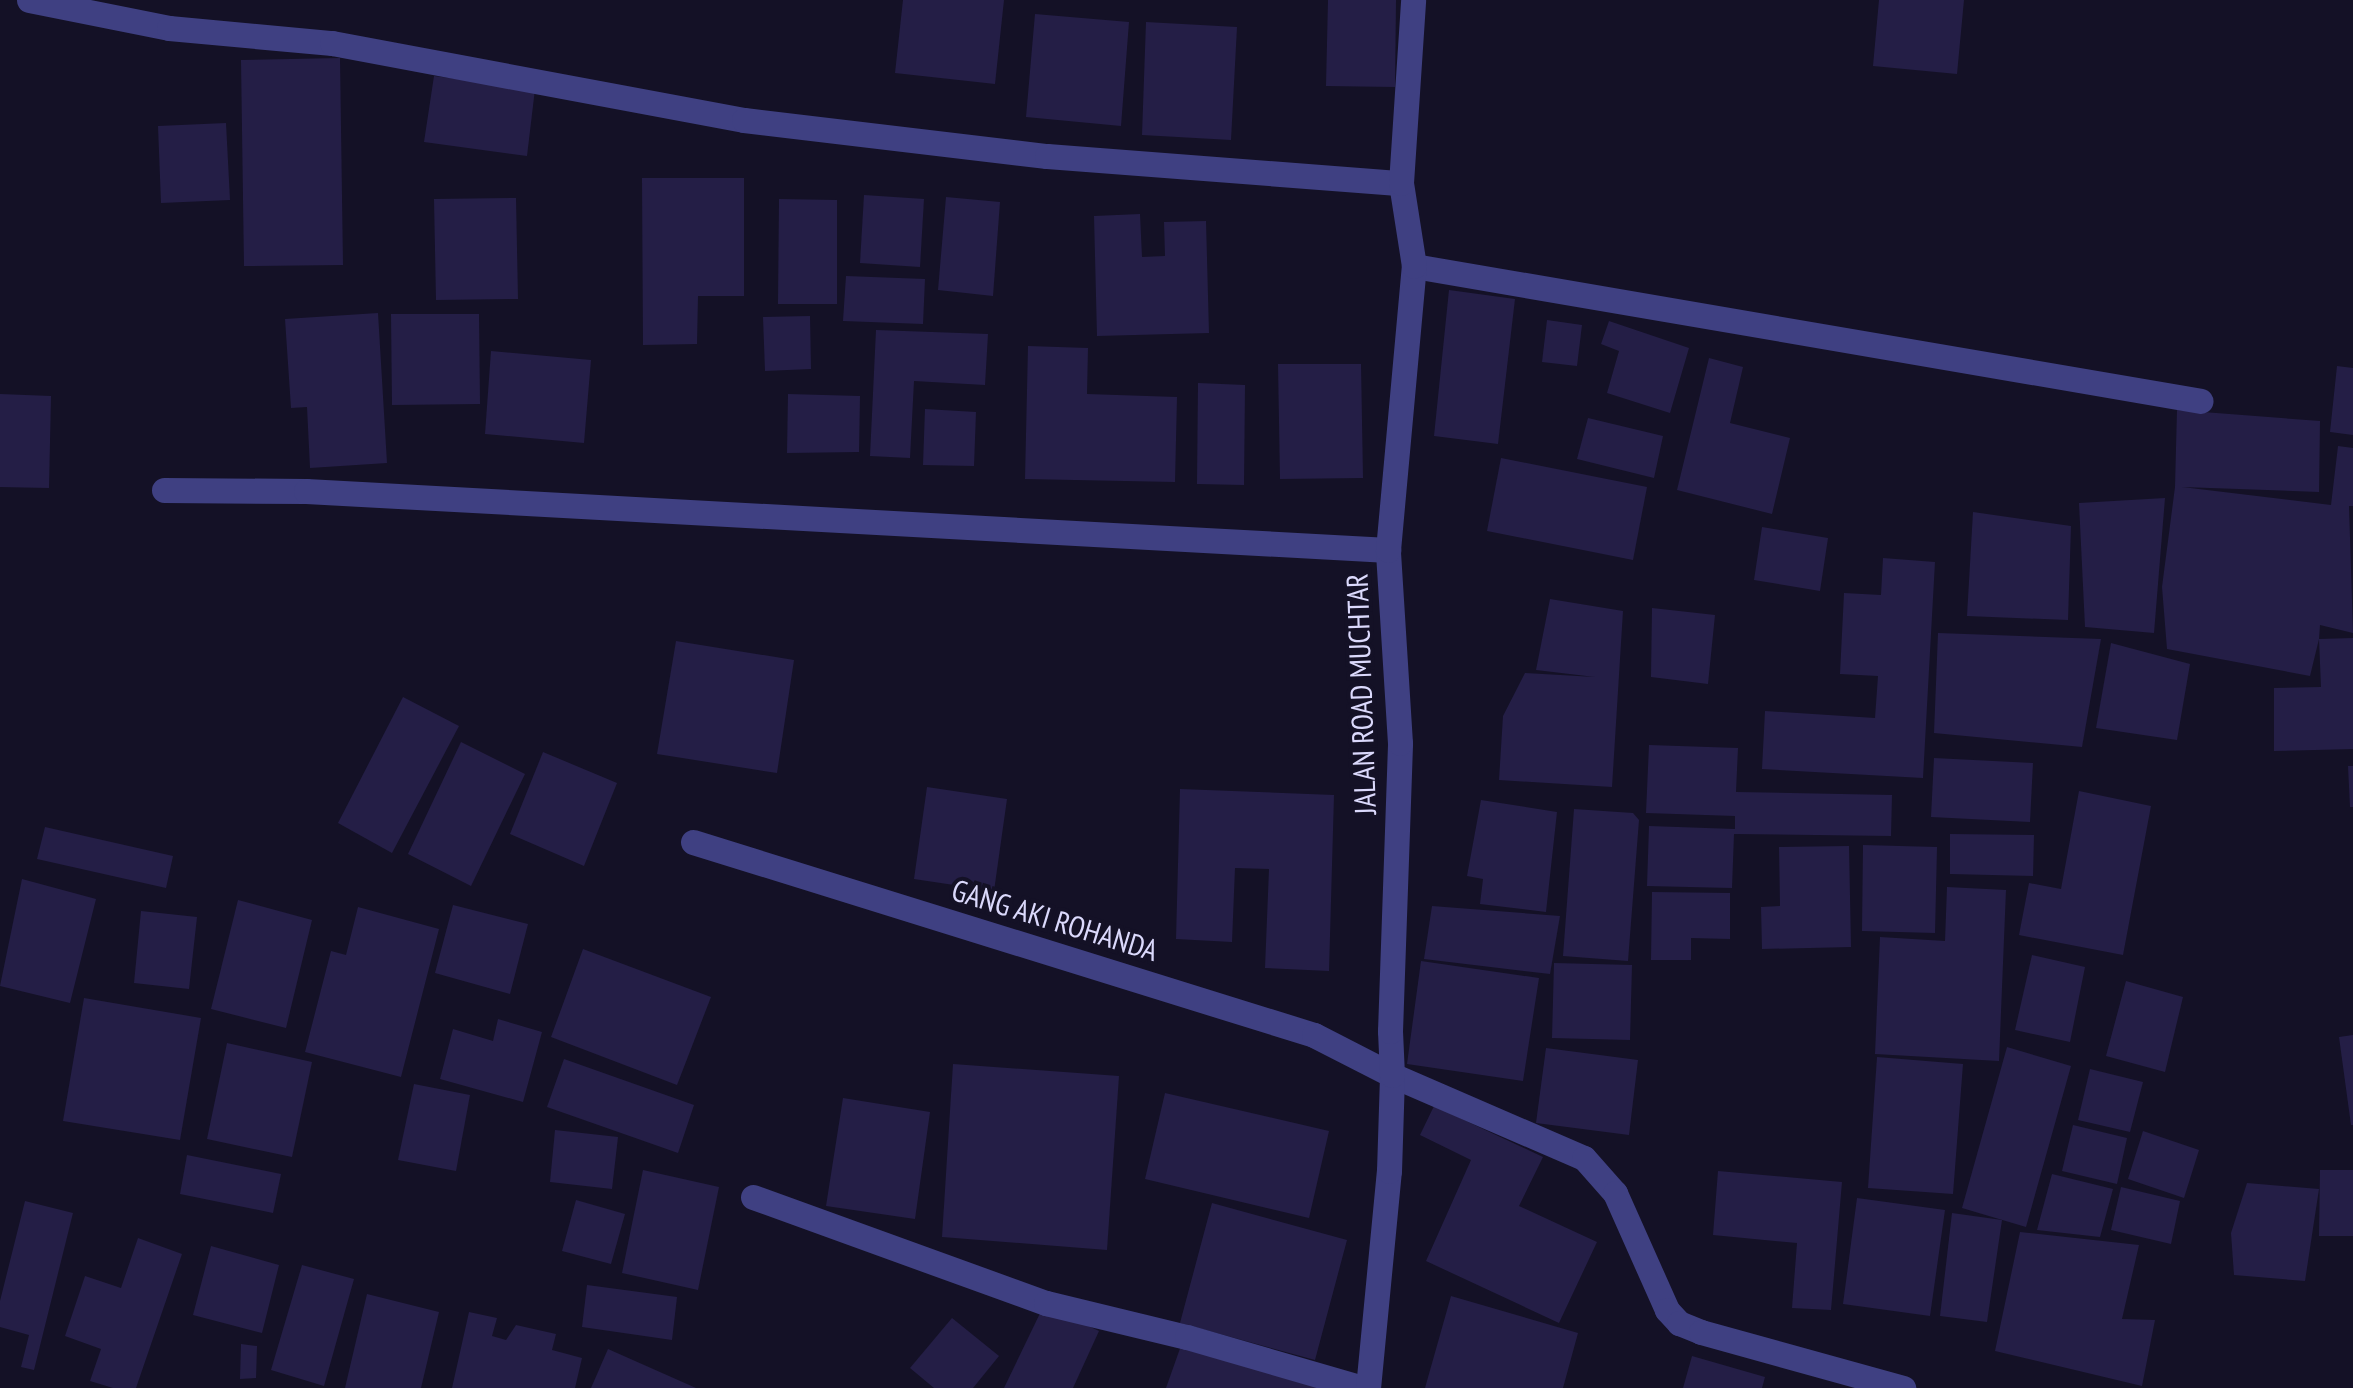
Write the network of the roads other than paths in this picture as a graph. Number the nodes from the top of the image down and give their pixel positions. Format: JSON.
{"nodes":[{"id":1,"x":29,"y":0,"type":"edge"},
{"id":2,"x":1414,"y":0,"type":"edge"},
{"id":3,"x":1401,"y":184,"type":"junction"},
{"id":4,"x":1414,"y":266,"type":"junction"},
{"id":5,"x":2201,"y":401,"type":"dead end"},
{"id":6,"x":164,"y":490,"type":"dead end"},
{"id":7,"x":1388,"y":550,"type":"junction"},
{"id":8,"x":694,"y":842,"type":"dead end"},
{"id":9,"x":1392,"y":1075,"type":"junction"},
{"id":10,"x":753,"y":1197,"type":"dead end"},
{"id":11,"x":1366,"y":1388,"type":"edge"},
{"id":12,"x":1902,"y":1388,"type":"edge"}],
"edges":[{"from":1,"to":3,"type":"street"},
{"from":2,"to":3,"type":"street","name":"JALAN ROAD MUCHTAR"},
{"from":3,"to":4,"type":"street","name":"JALAN ROAD MUCHTAR"},
{"from":4,"to":5,"type":"street"},
{"from":4,"to":7,"type":"street","name":"JALAN ROAD MUCHTAR"},
{"from":6,"to":7,"type":"street"},
{"from":7,"to":9,"type":"street","name":"JALAN ROAD MUCHTAR"},
{"from":8,"to":9,"type":"street","name":"GANG AKI ROHANDA"},
{"from":9,"to":11,"type":"street","name":"JALAN ROAD MUCHTAR"},
{"from":9,"to":12,"type":"street","name":"GANG AKI ROHANDA"},
{"from":10,"to":11,"type":"street"}]}
